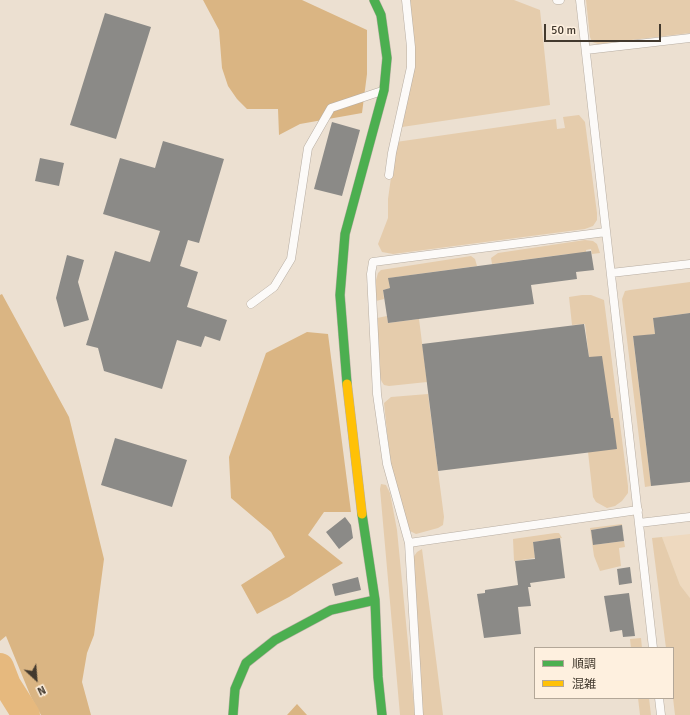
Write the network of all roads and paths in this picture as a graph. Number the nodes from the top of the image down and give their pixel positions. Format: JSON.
{"nodes":[{"id":1,"x":374,"y":0,"type":"edge"},
{"id":2,"x":406,"y":0,"type":"edge"},
{"id":3,"x":580,"y":0,"type":"edge"},
{"id":4,"x":690,"y":38,"type":"edge"},
{"id":5,"x":586,"y":50,"type":"junction"},
{"id":6,"x":384,"y":90,"type":"junction"},
{"id":7,"x":389,"y":175,"type":"dead end"},
{"id":8,"x":606,"y":232,"type":"junction"},
{"id":9,"x":690,"y":264,"type":"edge"},
{"id":10,"x":611,"y":273,"type":"junction"},
{"id":11,"x":251,"y":304,"type":"dead end"},
{"id":12,"x":638,"y":510,"type":"junction"},
{"id":13,"x":690,"y":517,"type":"edge"},
{"id":14,"x":639,"y":523,"type":"junction"},
{"id":15,"x":409,"y":543,"type":"junction"},
{"id":16,"x":375,"y":600,"type":"junction"},
{"id":17,"x":653,"y":647,"type":"edge"},
{"id":18,"x":659,"y":699,"type":"edge"},
{"id":19,"x":233,"y":715,"type":"edge"},
{"id":20,"x":382,"y":715,"type":"edge"},
{"id":21,"x":419,"y":715,"type":"edge"},
{"id":22,"x":661,"y":715,"type":"edge"}],
"edges":[{"from":1,"to":6,"type":"street"},
{"from":2,"to":7,"type":"lane"},
{"from":3,"to":5,"type":"lane"},
{"from":4,"to":5,"type":"lane"},
{"from":5,"to":8,"type":"lane"},
{"from":6,"to":11,"type":"lane"},
{"from":6,"to":16,"type":"street"},
{"from":8,"to":10,"type":"lane"},
{"from":8,"to":15,"type":"lane"},
{"from":9,"to":10,"type":"lane"},
{"from":10,"to":12,"type":"lane"},
{"from":12,"to":14,"type":"lane"},
{"from":12,"to":15,"type":"lane"},
{"from":13,"to":14,"type":"lane"},
{"from":14,"to":17,"type":"lane"},
{"from":15,"to":21,"type":"lane"},
{"from":16,"to":19,"type":"street"},
{"from":16,"to":20,"type":"street"},
{"from":18,"to":22,"type":"lane"}]}
